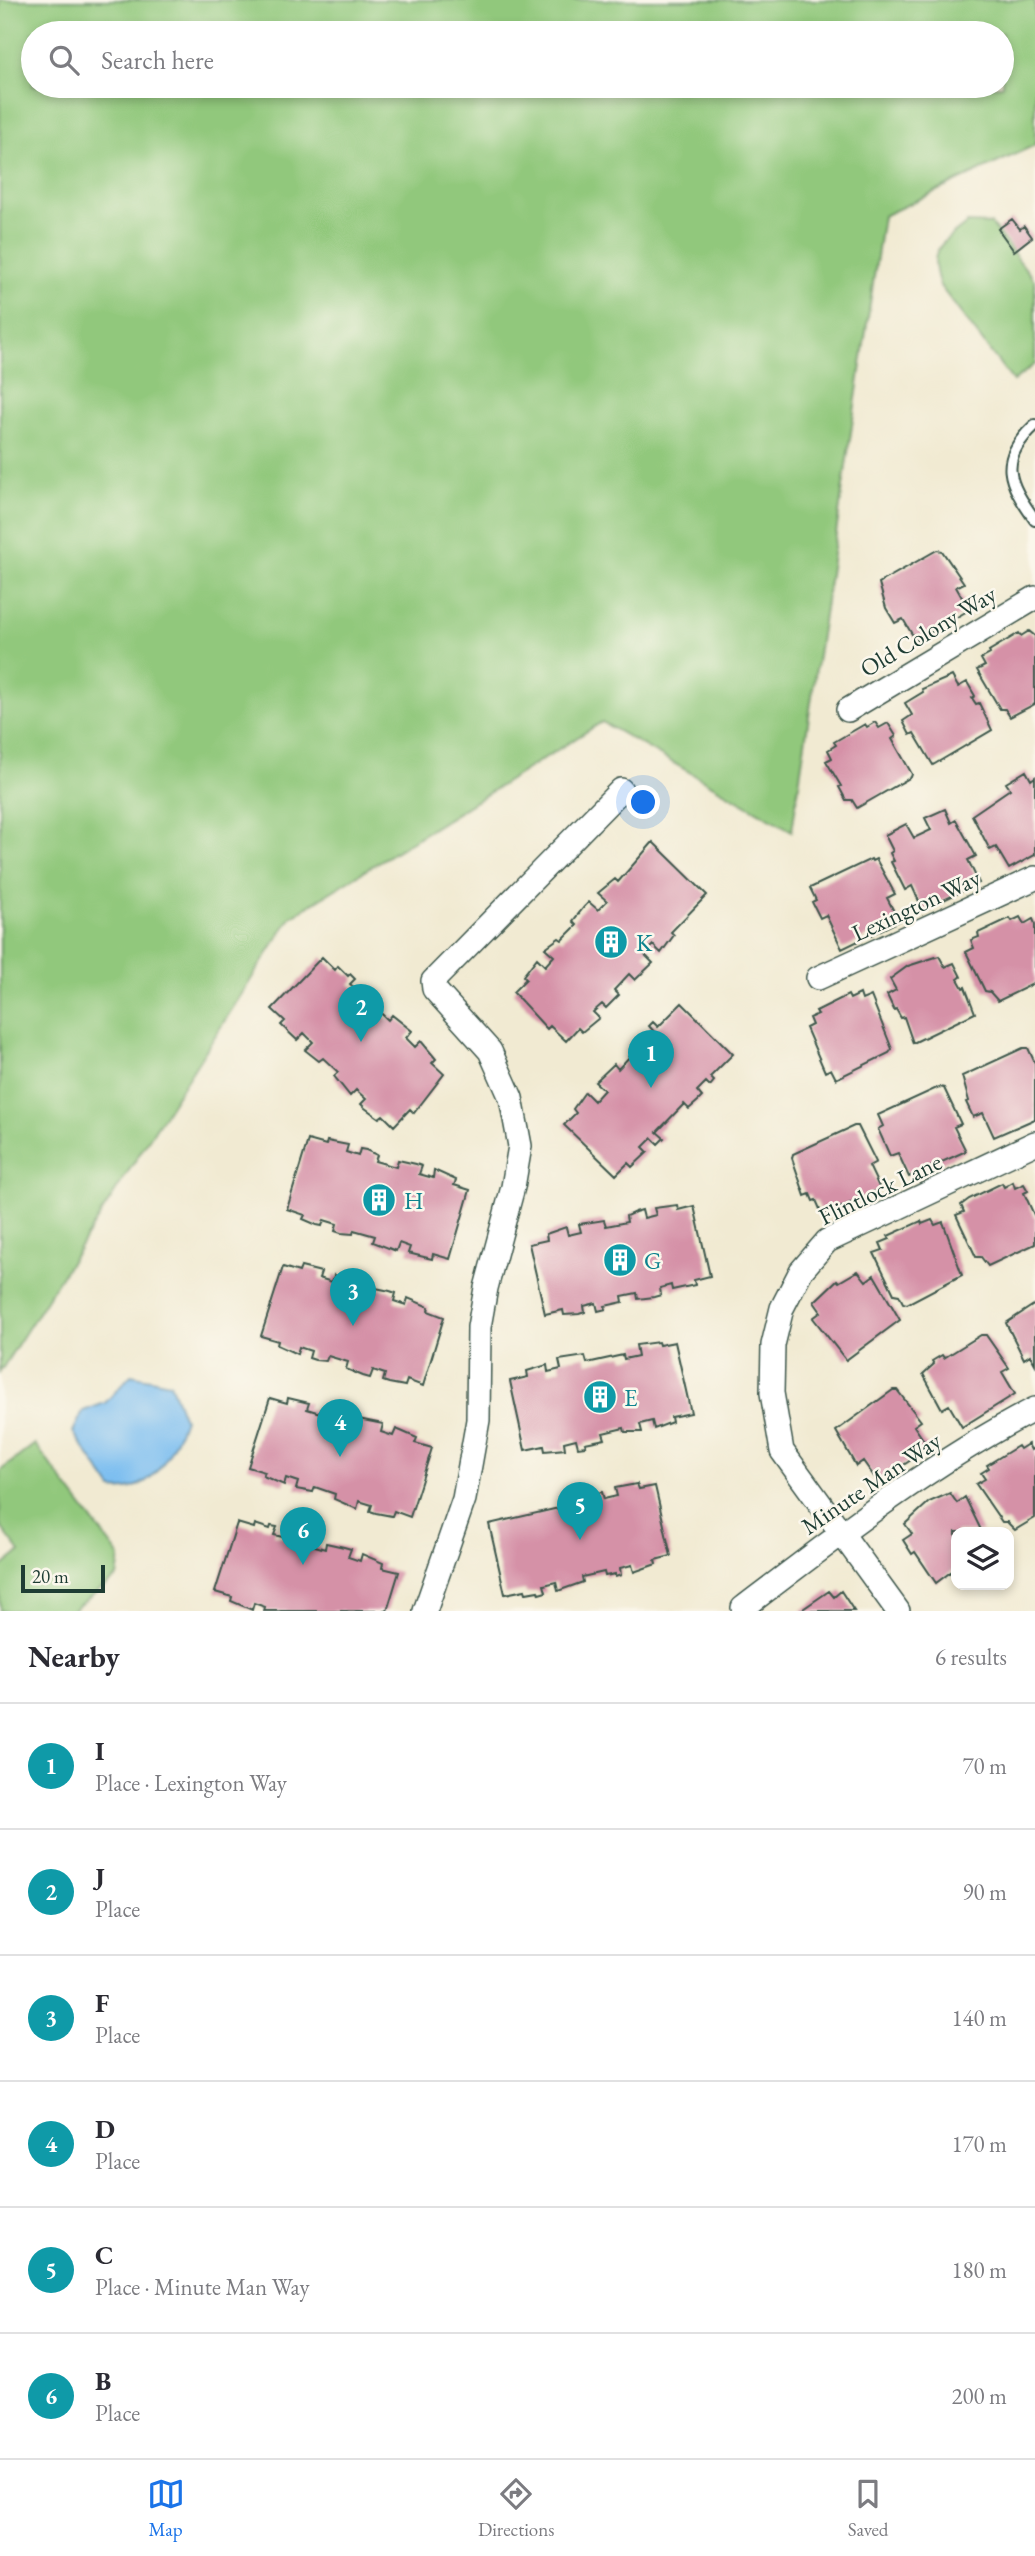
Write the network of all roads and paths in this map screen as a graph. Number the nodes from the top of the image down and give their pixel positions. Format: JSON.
{"nodes":[{"id":1,"x":1035,"y":425,"type":"edge"},
{"id":2,"x":1035,"y":520,"type":"edge"},
{"id":3,"x":1035,"y":598,"type":"edge"},
{"id":4,"x":848,"y":710,"type":"dead end"},
{"id":5,"x":621,"y":790,"type":"dead end"},
{"id":6,"x":1035,"y":878,"type":"edge"},
{"id":7,"x":818,"y":978,"type":"dead end"},
{"id":8,"x":1035,"y":1143,"type":"edge"},
{"id":9,"x":1035,"y":1409,"type":"edge"},
{"id":10,"x":841,"y":1533,"type":"junction"},
{"id":11,"x":743,"y":1608,"type":"dead end"},
{"id":12,"x":425,"y":1611,"type":"edge"},
{"id":13,"x":898,"y":1611,"type":"edge"}],
"edges":[{"from":1,"to":2,"type":"lane"},
{"from":3,"to":4,"type":"street","name":"Old Colony Way"},
{"from":5,"to":12,"type":"street"},
{"from":6,"to":7,"type":"street","name":"Lexington Way"},
{"from":8,"to":10,"type":"street","name":"Flintlock Lane"},
{"from":9,"to":10,"type":"street","name":"Minute Man Way"},
{"from":10,"to":11,"type":"street","name":"Minute Man Way"},
{"from":10,"to":13,"type":"street","name":"Flintlock Lane"}]}
